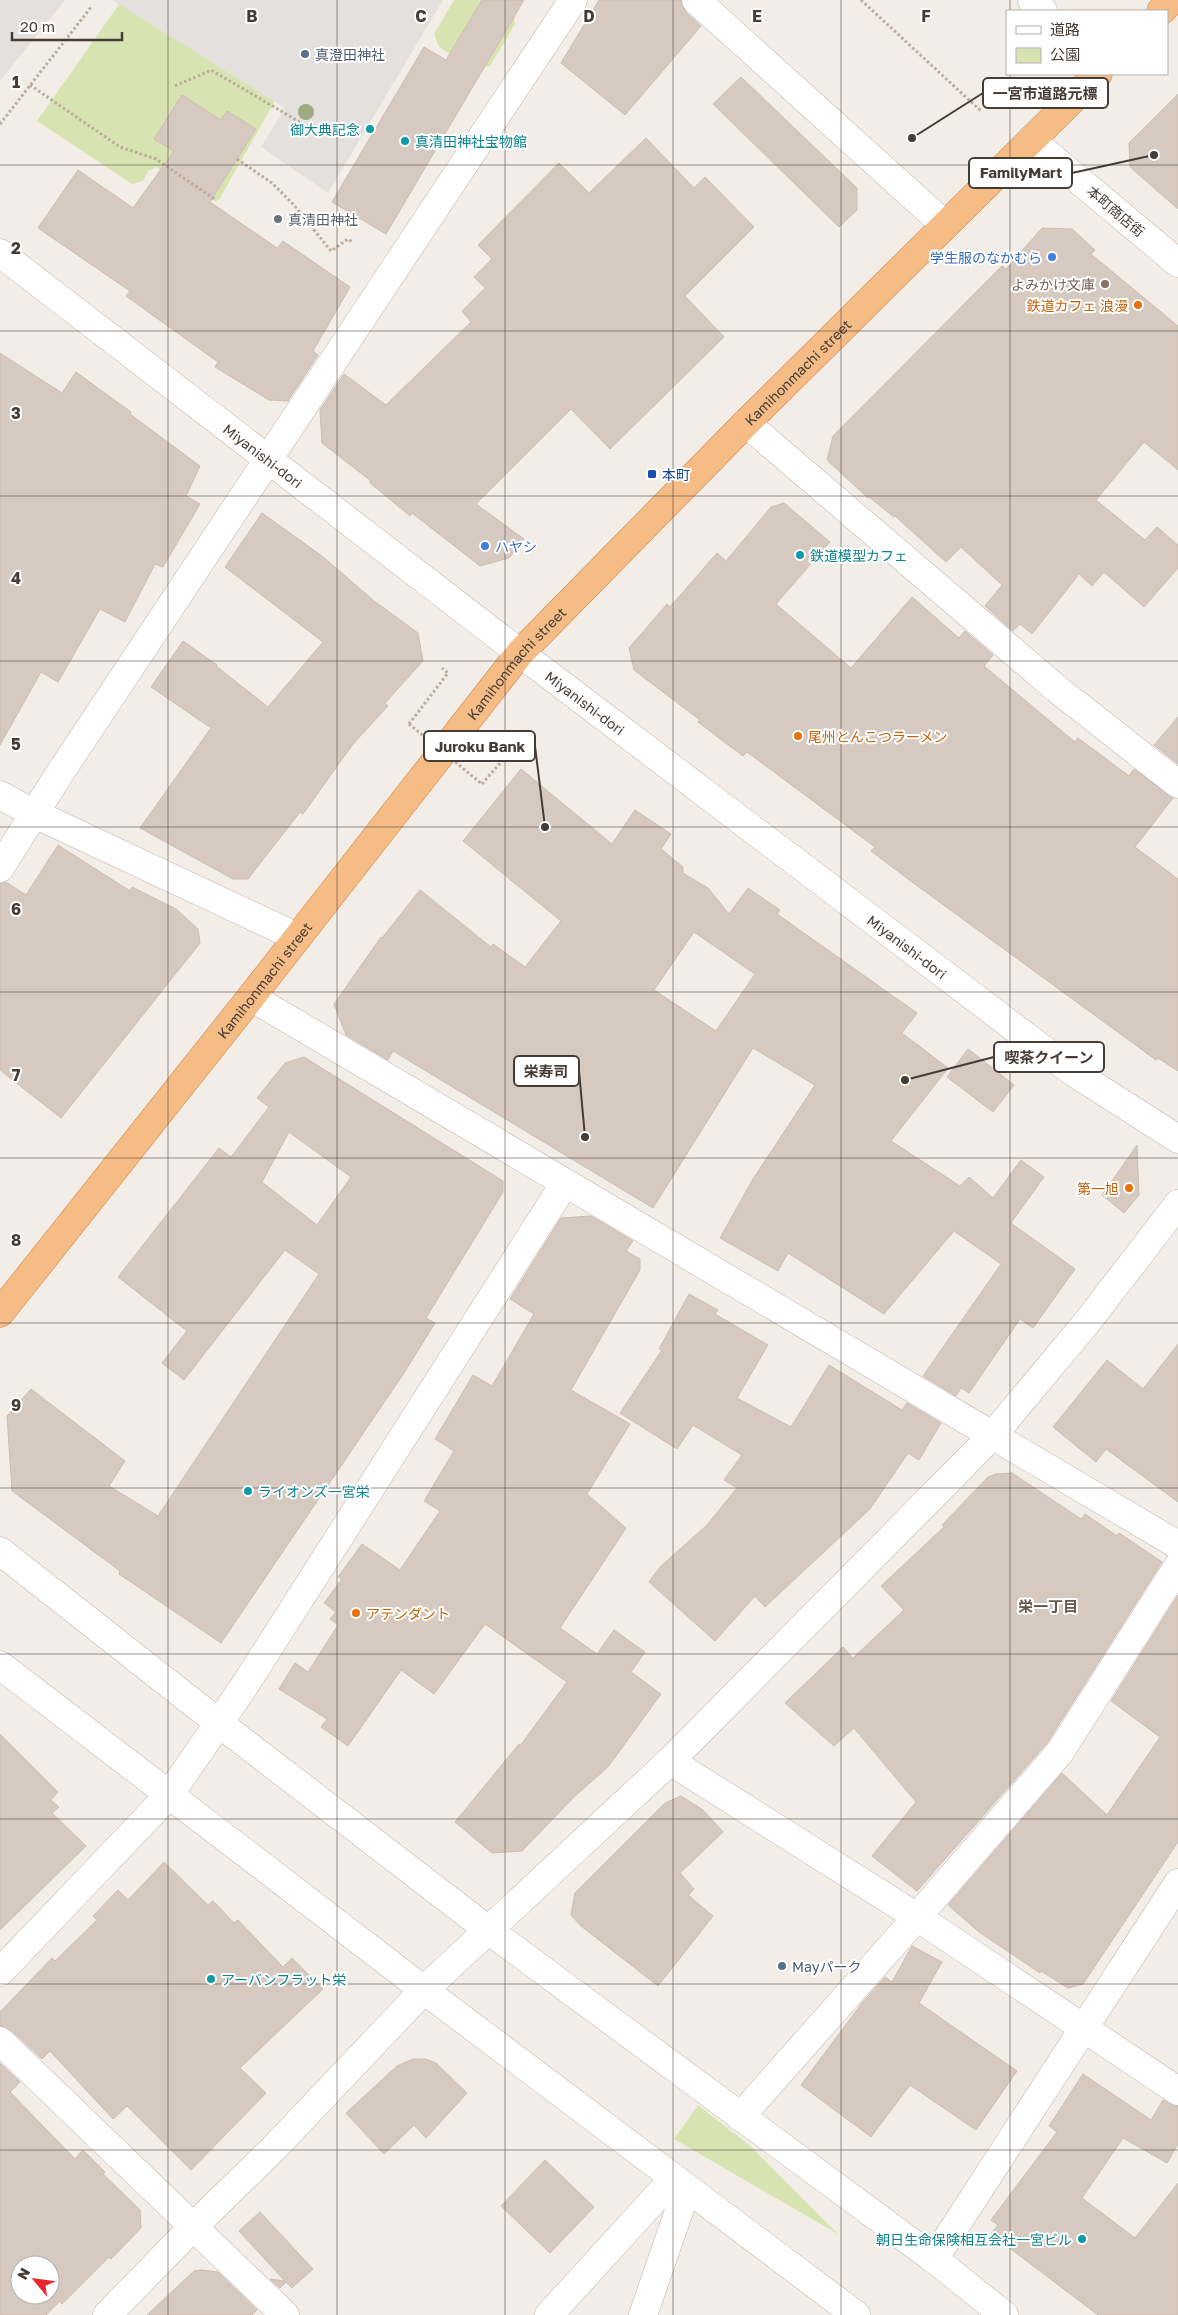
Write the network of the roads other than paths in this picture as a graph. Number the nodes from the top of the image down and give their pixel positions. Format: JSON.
{"nodes":[{"id":1,"x":573,"y":0,"type":"edge"},
{"id":2,"x":696,"y":0,"type":"edge"},
{"id":3,"x":1032,"y":0,"type":"edge"},
{"id":4,"x":1172,"y":0,"type":"edge"},
{"id":5,"x":1042,"y":10,"type":"edge"},
{"id":6,"x":1162,"y":10,"type":"edge"},
{"id":7,"x":1097,"y":75,"type":"edge"},
{"id":8,"x":1031,"y":140,"type":"junction"},
{"id":9,"x":945,"y":225,"type":"junction"},
{"id":10,"x":0,"y":253,"type":"edge"},
{"id":11,"x":1178,"y":263,"type":"edge"},
{"id":12,"x":746,"y":422,"type":"junction"},
{"id":13,"x":269,"y":460,"type":"junction"},
{"id":14,"x":520,"y":653,"type":"junction"},
{"id":15,"x":1178,"y":784,"type":"edge"},
{"id":16,"x":0,"y":795,"type":"edge"},
{"id":17,"x":35,"y":814,"type":"junction"},
{"id":18,"x":0,"y":868,"type":"edge"},
{"id":19,"x":297,"y":937,"type":"junction"},
{"id":20,"x":251,"y":997,"type":"junction"},
{"id":21,"x":1178,"y":1139,"type":"edge"},
{"id":22,"x":565,"y":1183,"type":"junction"},
{"id":23,"x":1178,"y":1204,"type":"edge"},
{"id":24,"x":0,"y":1313,"type":"edge"},
{"id":25,"x":992,"y":1436,"type":"junction"},
{"id":26,"x":1178,"y":1545,"type":"edge"},
{"id":27,"x":0,"y":1550,"type":"edge"},
{"id":28,"x":1178,"y":1566,"type":"edge"},
{"id":29,"x":0,"y":1665,"type":"edge"},
{"id":30,"x":220,"y":1724,"type":"junction"},
{"id":31,"x":670,"y":1761,"type":"junction"},
{"id":32,"x":169,"y":1796,"type":"junction"},
{"id":33,"x":1178,"y":1883,"type":"edge"},
{"id":34,"x":918,"y":1917,"type":"junction"},
{"id":35,"x":488,"y":1929,"type":"junction"},
{"id":36,"x":0,"y":1972,"type":"edge"},
{"id":37,"x":424,"y":1990,"type":"junction"},
{"id":38,"x":1084,"y":2028,"type":"junction"},
{"id":39,"x":0,"y":2041,"type":"edge"},
{"id":40,"x":1178,"y":2091,"type":"edge"},
{"id":41,"x":740,"y":2117,"type":"junction"},
{"id":42,"x":680,"y":2183,"type":"junction"},
{"id":43,"x":194,"y":2226,"type":"junction"},
{"id":44,"x":934,"y":2259,"type":"junction"},
{"id":45,"x":108,"y":2315,"type":"edge"},
{"id":46,"x":285,"y":2315,"type":"edge"},
{"id":47,"x":549,"y":2315,"type":"edge"},
{"id":48,"x":643,"y":2315,"type":"edge"},
{"id":49,"x":856,"y":2315,"type":"edge"},
{"id":50,"x":1004,"y":2315,"type":"edge"}],
"edges":[{"from":1,"to":13,"type":"street"},
{"from":2,"to":9,"type":"street"},
{"from":3,"to":5,"type":"street"},
{"from":4,"to":6,"type":"highway"},
{"from":7,"to":8,"type":"highway","name":"Kamihonmachi street"},
{"from":8,"to":9,"type":"highway","name":"Kamihonmachi street"},
{"from":8,"to":11,"type":"street","name":"本町商店街"},
{"from":9,"to":12,"type":"highway","name":"Kamihonmachi street"},
{"from":10,"to":13,"type":"street","name":"Miyanishi-dori"},
{"from":12,"to":14,"type":"highway","name":"Kamihonmachi street"},
{"from":12,"to":15,"type":"street"},
{"from":13,"to":14,"type":"street","name":"Miyanishi-dori"},
{"from":13,"to":17,"type":"street"},
{"from":14,"to":19,"type":"highway","name":"Kamihonmachi street"},
{"from":14,"to":21,"type":"street","name":"Miyanishi-dori"},
{"from":16,"to":17,"type":"street"},
{"from":17,"to":18,"type":"street"},
{"from":17,"to":19,"type":"street"},
{"from":19,"to":20,"type":"highway","name":"Kamihonmachi street"},
{"from":20,"to":22,"type":"street"},
{"from":20,"to":24,"type":"highway","name":"Kamihonmachi street"},
{"from":22,"to":25,"type":"street"},
{"from":22,"to":30,"type":"street"},
{"from":23,"to":25,"type":"street"},
{"from":25,"to":26,"type":"street"},
{"from":25,"to":31,"type":"street"},
{"from":27,"to":30,"type":"street"},
{"from":28,"to":34,"type":"street"},
{"from":29,"to":32,"type":"street"},
{"from":30,"to":32,"type":"street"},
{"from":30,"to":35,"type":"street"},
{"from":31,"to":34,"type":"street"},
{"from":31,"to":35,"type":"street"},
{"from":32,"to":36,"type":"street"},
{"from":32,"to":37,"type":"street"},
{"from":33,"to":38,"type":"street"},
{"from":34,"to":38,"type":"street"},
{"from":34,"to":41,"type":"street"},
{"from":35,"to":37,"type":"street"},
{"from":35,"to":41,"type":"street"},
{"from":37,"to":42,"type":"street"},
{"from":37,"to":43,"type":"street"},
{"from":38,"to":40,"type":"street"},
{"from":38,"to":44,"type":"street"},
{"from":39,"to":43,"type":"street"},
{"from":41,"to":44,"type":"street"},
{"from":42,"to":47,"type":"street"},
{"from":42,"to":48,"type":"street"},
{"from":42,"to":49,"type":"street"},
{"from":43,"to":45,"type":"street"},
{"from":43,"to":46,"type":"street"},
{"from":44,"to":50,"type":"street"}]}
